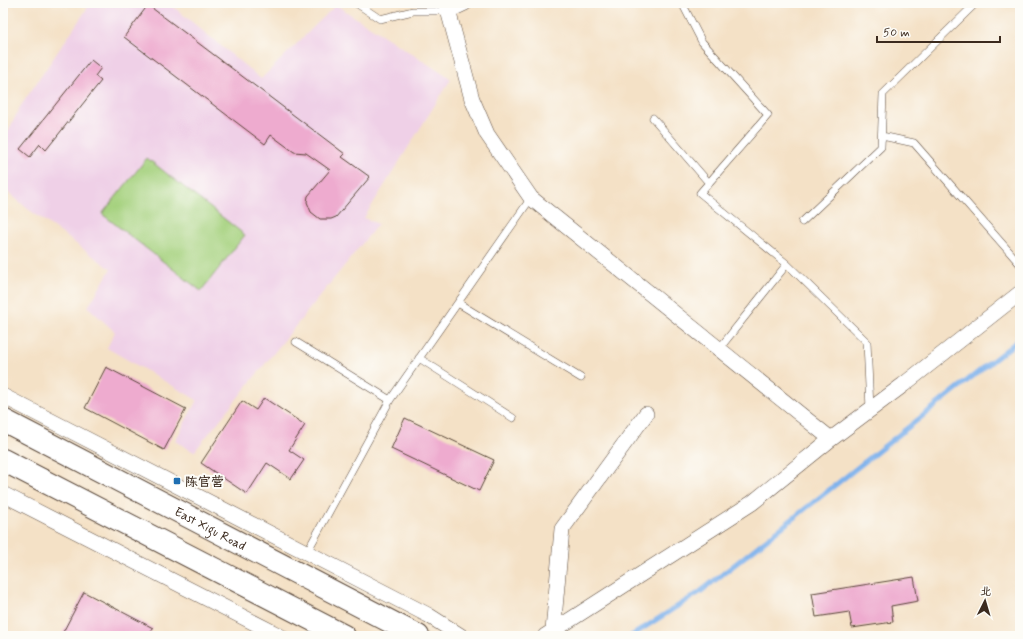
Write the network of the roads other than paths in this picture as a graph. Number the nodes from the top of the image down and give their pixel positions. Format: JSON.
{"nodes":[{"id":1,"x":356,"y":3,"type":"edge"},
{"id":2,"x":465,"y":3,"type":"edge"},
{"id":3,"x":682,"y":3,"type":"edge"},
{"id":4,"x":976,"y":3,"type":"edge"},
{"id":5,"x":447,"y":7,"type":"edge"},
{"id":6,"x":653,"y":118,"type":"dead end"},
{"id":7,"x":882,"y":136,"type":"junction"},
{"id":8,"x":709,"y":183,"type":"junction"},
{"id":9,"x":531,"y":198,"type":"junction"},
{"id":10,"x":802,"y":222,"type":"dead end"},
{"id":11,"x":787,"y":264,"type":"junction"},
{"id":12,"x":1020,"y":264,"type":"edge"},
{"id":13,"x":1020,"y":293,"type":"edge"},
{"id":14,"x":458,"y":303,"type":"junction"},
{"id":15,"x":296,"y":342,"type":"dead end"},
{"id":16,"x":719,"y":349,"type":"junction"},
{"id":17,"x":419,"y":358,"type":"junction"},
{"id":18,"x":581,"y":378,"type":"dead end"},
{"id":19,"x":3,"y":396,"type":"edge"},
{"id":20,"x":390,"y":400,"type":"junction"},
{"id":21,"x":870,"y":409,"type":"junction"},
{"id":22,"x":646,"y":414,"type":"dead end"},
{"id":23,"x":513,"y":418,"type":"dead end"},
{"id":24,"x":3,"y":420,"type":"edge"},
{"id":25,"x":831,"y":439,"type":"junction"},
{"id":26,"x":3,"y":460,"type":"edge"},
{"id":27,"x":3,"y":494,"type":"edge"},
{"id":28,"x":307,"y":552,"type":"junction"},
{"id":29,"x":549,"y":634,"type":"edge"},
{"id":30,"x":280,"y":636,"type":"edge"},
{"id":31,"x":344,"y":636,"type":"edge"},
{"id":32,"x":418,"y":636,"type":"edge"},
{"id":33,"x":462,"y":636,"type":"edge"}],
"edges":[{"from":1,"to":5,"type":"lane"},
{"from":2,"to":5,"type":"street"},
{"from":3,"to":8,"type":"lane"},
{"from":4,"to":7,"type":"lane"},
{"from":5,"to":9,"type":"street"},
{"from":6,"to":8,"type":"lane"},
{"from":7,"to":10,"type":"lane"},
{"from":7,"to":12,"type":"lane"},
{"from":8,"to":11,"type":"lane"},
{"from":9,"to":14,"type":"lane"},
{"from":9,"to":16,"type":"street"},
{"from":11,"to":16,"type":"lane"},
{"from":11,"to":21,"type":"lane"},
{"from":13,"to":21,"type":"street"},
{"from":14,"to":17,"type":"lane"},
{"from":14,"to":18,"type":"lane"},
{"from":15,"to":20,"type":"lane"},
{"from":16,"to":25,"type":"street"},
{"from":17,"to":20,"type":"lane"},
{"from":17,"to":23,"type":"lane"},
{"from":19,"to":28,"type":"street"},
{"from":20,"to":28,"type":"lane"},
{"from":21,"to":25,"type":"street"},
{"from":22,"to":29,"type":"street"},
{"from":24,"to":32,"type":"main road","name":"East Xigu Road"},
{"from":25,"to":29,"type":"street"},
{"from":26,"to":31,"type":"main road"},
{"from":27,"to":30,"type":"street"},
{"from":28,"to":33,"type":"street"}]}
